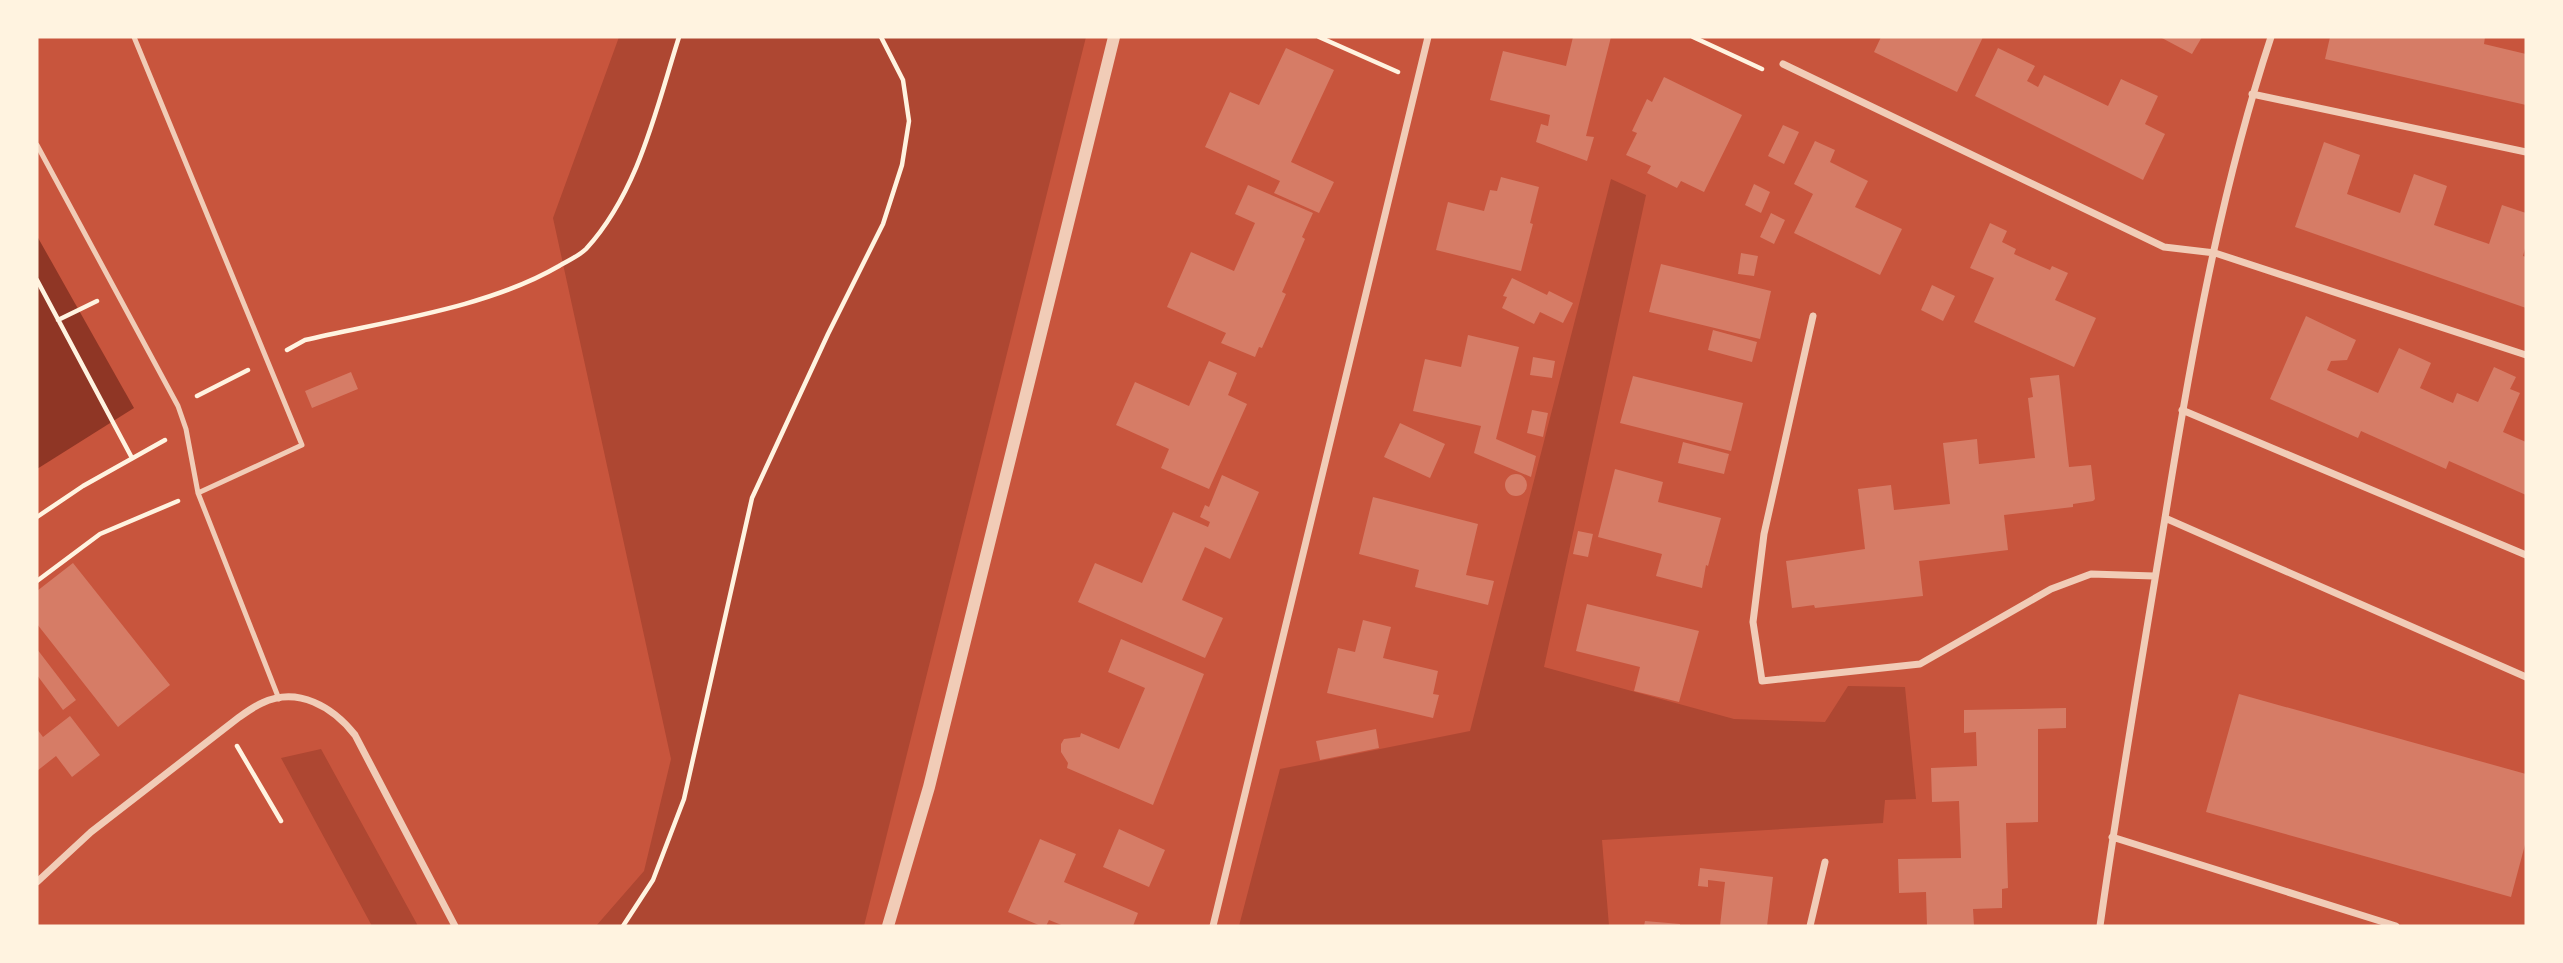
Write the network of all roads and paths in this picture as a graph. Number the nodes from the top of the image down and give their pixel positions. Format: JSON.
{"nodes":[{"id":1,"x":134,"y":37,"type":"edge"},
{"id":2,"x":680,"y":37,"type":"edge"},
{"id":3,"x":881,"y":37,"type":"edge"},
{"id":4,"x":1114,"y":37,"type":"edge"},
{"id":5,"x":1319,"y":37,"type":"edge"},
{"id":6,"x":1428,"y":37,"type":"edge"},
{"id":7,"x":1693,"y":37,"type":"edge"},
{"id":8,"x":2271,"y":37,"type":"edge"},
{"id":9,"x":1783,"y":64,"type":"joint"},
{"id":10,"x":1418,"y":81,"type":"junction"},
{"id":11,"x":2252,"y":94,"type":"junction"},
{"id":12,"x":37,"y":145,"type":"edge"},
{"id":13,"x":2526,"y":152,"type":"edge"},
{"id":14,"x":2214,"y":253,"type":"junction"},
{"id":15,"x":37,"y":280,"type":"edge"},
{"id":16,"x":117,"y":292,"type":"junction"},
{"id":17,"x":1813,"y":316,"type":"dead end"},
{"id":18,"x":58,"y":320,"type":"junction"},
{"id":19,"x":2526,"y":355,"type":"edge"},
{"id":20,"x":267,"y":360,"type":"junction"},
{"id":21,"x":178,"y":406,"type":"junction"},
{"id":22,"x":2182,"y":410,"type":"junction"},
{"id":23,"x":186,"y":429,"type":"junction"},
{"id":24,"x":132,"y":458,"type":"junction"},
{"id":25,"x":198,"y":493,"type":"junction"},
{"id":26,"x":37,"y":517,"type":"edge"},
{"id":27,"x":2165,"y":518,"type":"junction"},
{"id":28,"x":2526,"y":555,"type":"edge"},
{"id":29,"x":2154,"y":576,"type":"junction"},
{"id":30,"x":37,"y":581,"type":"edge"},
{"id":31,"x":2526,"y":677,"type":"edge"},
{"id":32,"x":279,"y":699,"type":"junction"},
{"id":33,"x":226,"y":727,"type":"junction"},
{"id":34,"x":281,"y":821,"type":"dead end"},
{"id":35,"x":2112,"y":837,"type":"junction"},
{"id":36,"x":1825,"y":862,"type":"dead end"},
{"id":37,"x":37,"y":881,"type":"edge"},
{"id":38,"x":455,"y":926,"type":"edge"},
{"id":39,"x":623,"y":926,"type":"edge"},
{"id":40,"x":888,"y":926,"type":"edge"},
{"id":41,"x":1213,"y":926,"type":"edge"},
{"id":42,"x":1811,"y":926,"type":"edge"},
{"id":43,"x":2100,"y":926,"type":"edge"},
{"id":44,"x":2396,"y":926,"type":"edge"}],
"edges":[{"from":1,"to":20,"type":"lane"},
{"from":2,"to":20,"type":"path"},
{"from":3,"to":39,"type":"path"},
{"from":4,"to":40,"type":"street"},
{"from":5,"to":10,"type":"path"},
{"from":6,"to":10,"type":"street"},
{"from":7,"to":9,"type":"path"},
{"from":8,"to":11,"type":"street"},
{"from":9,"to":14,"type":"street"},
{"from":10,"to":41,"type":"street"},
{"from":11,"to":13,"type":"street"},
{"from":11,"to":14,"type":"street"},
{"from":12,"to":16,"type":"lane"},
{"from":14,"to":19,"type":"street"},
{"from":14,"to":22,"type":"street"},
{"from":15,"to":18,"type":"path"},
{"from":16,"to":18,"type":"path"},
{"from":16,"to":21,"type":"lane"},
{"from":17,"to":29,"type":"street"},
{"from":18,"to":24,"type":"path"},
{"from":20,"to":21,"type":"path"},
{"from":20,"to":25,"type":"lane"},
{"from":21,"to":23,"type":"lane"},
{"from":22,"to":27,"type":"street"},
{"from":22,"to":28,"type":"street"},
{"from":23,"to":24,"type":"path"},
{"from":23,"to":25,"type":"lane"},
{"from":24,"to":26,"type":"path"},
{"from":25,"to":30,"type":"path"},
{"from":25,"to":32,"type":"lane"},
{"from":27,"to":29,"type":"street"},
{"from":27,"to":31,"type":"street"},
{"from":29,"to":35,"type":"street"},
{"from":32,"to":33,"type":"street"},
{"from":32,"to":38,"type":"street"},
{"from":33,"to":34,"type":"path"},
{"from":33,"to":37,"type":"street"},
{"from":35,"to":43,"type":"street"},
{"from":35,"to":44,"type":"street"},
{"from":36,"to":42,"type":"street"}]}
